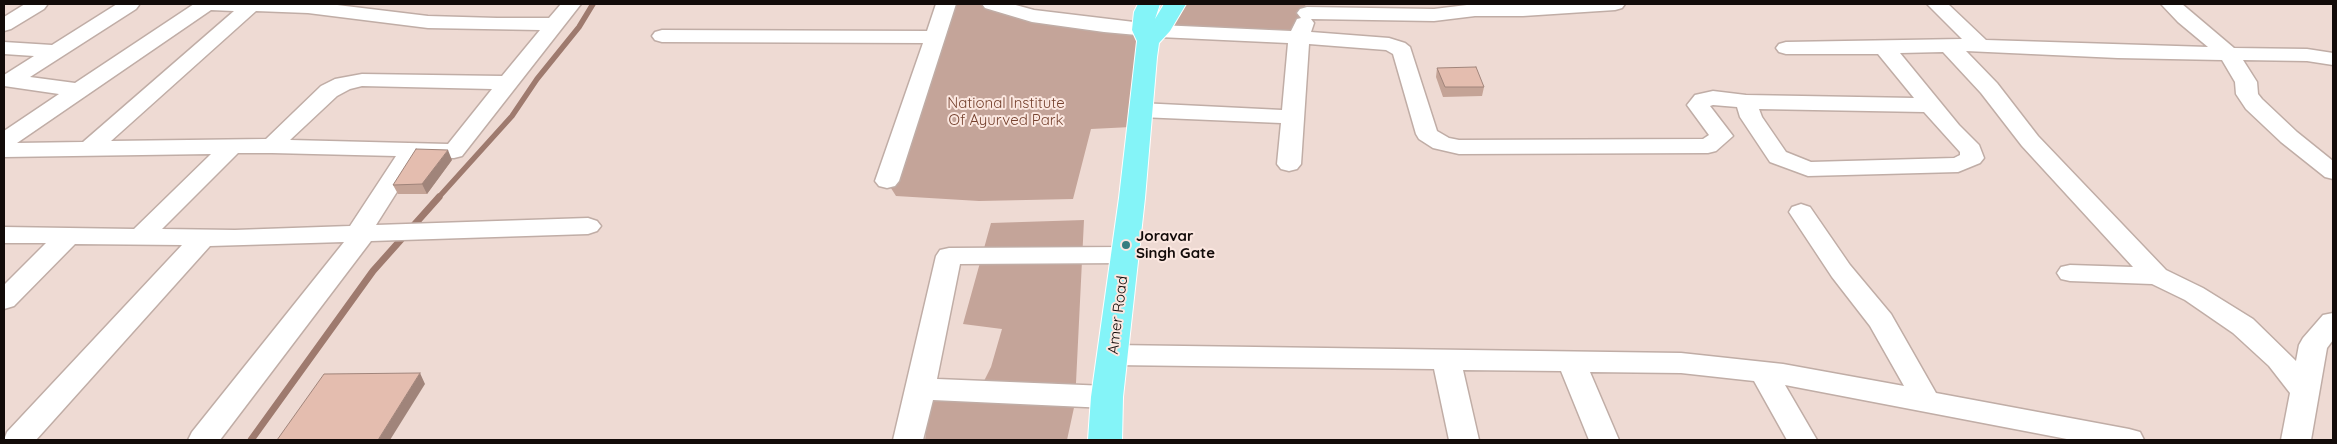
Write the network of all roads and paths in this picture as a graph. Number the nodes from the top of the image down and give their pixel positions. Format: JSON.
{"nodes":[{"id":1,"x":207,"y":4,"type":"edge"},
{"id":2,"x":571,"y":4,"type":"edge"},
{"id":3,"x":946,"y":4,"type":"edge"},
{"id":4,"x":992,"y":4,"type":"edge"},
{"id":5,"x":1149,"y":4,"type":"edge"},
{"id":6,"x":1175,"y":4,"type":"edge"},
{"id":7,"x":1615,"y":4,"type":"edge"},
{"id":8,"x":1937,"y":4,"type":"edge"},
{"id":9,"x":2171,"y":4,"type":"edge"},
{"id":10,"x":37,"y":5,"type":"dead end"},
{"id":11,"x":129,"y":5,"type":"dead end"},
{"id":12,"x":252,"y":5,"type":"edge"},
{"id":13,"x":1309,"y":9,"type":"edge"},
{"id":14,"x":7,"y":22,"type":"edge"},
{"id":15,"x":555,"y":24,"type":"junction"},
{"id":16,"x":1150,"y":34,"type":"junction"},
{"id":17,"x":662,"y":36,"type":"dead end"},
{"id":18,"x":935,"y":37,"type":"junction"},
{"id":19,"x":1299,"y":39,"type":"junction"},
{"id":20,"x":1948,"y":45,"type":"junction"},
{"id":21,"x":1981,"y":46,"type":"junction"},
{"id":22,"x":1884,"y":47,"type":"junction"},
{"id":23,"x":4,"y":48,"type":"edge"},
{"id":24,"x":1786,"y":48,"type":"dead end"},
{"id":25,"x":55,"y":51,"type":"junction"},
{"id":26,"x":2228,"y":52,"type":"junction"},
{"id":27,"x":2333,"y":59,"type":"edge"},
{"id":28,"x":507,"y":83,"type":"junction"},
{"id":29,"x":78,"y":90,"type":"junction"},
{"id":30,"x":1746,"y":102,"type":"junction"},
{"id":31,"x":1931,"y":105,"type":"junction"},
{"id":32,"x":1140,"y":110,"type":"junction"},
{"id":33,"x":1293,"y":117,"type":"junction"},
{"id":34,"x":4,"y":141,"type":"edge"},
{"id":35,"x":233,"y":145,"type":"junction"},
{"id":36,"x":272,"y":146,"type":"junction"},
{"id":37,"x":89,"y":149,"type":"junction"},
{"id":38,"x":4,"y":150,"type":"edge"},
{"id":39,"x":413,"y":150,"type":"junction"},
{"id":40,"x":1289,"y":164,"type":"dead end"},
{"id":41,"x":2333,"y":172,"type":"edge"},
{"id":42,"x":887,"y":181,"type":"dead end"},
{"id":43,"x":1801,"y":212,"type":"dead end"},
{"id":44,"x":588,"y":226,"type":"dead end"},
{"id":45,"x":367,"y":235,"type":"junction"},
{"id":46,"x":4,"y":236,"type":"edge"},
{"id":47,"x":68,"y":236,"type":"junction"},
{"id":48,"x":140,"y":237,"type":"junction"},
{"id":49,"x":204,"y":238,"type":"junction"},
{"id":50,"x":1125,"y":254,"type":"junction"},
{"id":51,"x":2070,"y":273,"type":"dead end"},
{"id":52,"x":2157,"y":276,"type":"junction"},
{"id":53,"x":4,"y":300,"type":"edge"},
{"id":54,"x":2332,"y":327,"type":"edge"},
{"id":55,"x":1113,"y":355,"type":"junction"},
{"id":56,"x":1446,"y":360,"type":"junction"},
{"id":57,"x":1571,"y":362,"type":"junction"},
{"id":58,"x":1763,"y":372,"type":"junction"},
{"id":59,"x":921,"y":389,"type":"junction"},
{"id":60,"x":2305,"y":392,"type":"junction"},
{"id":61,"x":1107,"y":397,"type":"junction"},
{"id":62,"x":1927,"y":402,"type":"junction"},
{"id":63,"x":18,"y":440,"type":"edge"},
{"id":64,"x":203,"y":440,"type":"edge"},
{"id":65,"x":908,"y":440,"type":"edge"},
{"id":66,"x":1105,"y":440,"type":"edge"},
{"id":67,"x":1464,"y":440,"type":"edge"},
{"id":68,"x":1604,"y":440,"type":"edge"},
{"id":69,"x":1802,"y":440,"type":"edge"},
{"id":70,"x":2129,"y":440,"type":"edge"},
{"id":71,"x":2296,"y":440,"type":"edge"}],
"edges":[{"from":1,"to":12,"type":"street"},
{"from":1,"to":29,"type":"street"},
{"from":2,"to":15,"type":"street"},
{"from":3,"to":18,"type":"street"},
{"from":4,"to":16,"type":"street"},
{"from":5,"to":16,"type":"main road","name":"Amer Road"},
{"from":6,"to":16,"type":"main road","name":"Amer Road"},
{"from":7,"to":13,"type":"street"},
{"from":8,"to":21,"type":"street"},
{"from":9,"to":26,"type":"street"},
{"from":10,"to":14,"type":"street"},
{"from":11,"to":25,"type":"street"},
{"from":12,"to":15,"type":"street"},
{"from":12,"to":37,"type":"street"},
{"from":13,"to":19,"type":"street"},
{"from":15,"to":28,"type":"street"},
{"from":16,"to":19,"type":"street"},
{"from":16,"to":32,"type":"main road","name":"Amer Road"},
{"from":17,"to":18,"type":"street"},
{"from":18,"to":42,"type":"street"},
{"from":19,"to":30,"type":"street"},
{"from":19,"to":33,"type":"street"},
{"from":20,"to":21,"type":"street"},
{"from":20,"to":22,"type":"street"},
{"from":20,"to":52,"type":"street"},
{"from":21,"to":26,"type":"street"},
{"from":22,"to":24,"type":"street"},
{"from":22,"to":31,"type":"street"},
{"from":23,"to":25,"type":"street"},
{"from":25,"to":29,"type":"street"},
{"from":26,"to":27,"type":"street"},
{"from":26,"to":41,"type":"street"},
{"from":28,"to":36,"type":"street"},
{"from":28,"to":39,"type":"street"},
{"from":29,"to":34,"type":"street"},
{"from":30,"to":31,"type":"street"},
{"from":30,"to":31,"type":"street"},
{"from":32,"to":33,"type":"street"},
{"from":32,"to":50,"type":"main road","name":"Amer Road"},
{"from":33,"to":40,"type":"street"},
{"from":35,"to":36,"type":"street"},
{"from":35,"to":37,"type":"street"},
{"from":35,"to":48,"type":"street"},
{"from":36,"to":39,"type":"street"},
{"from":37,"to":38,"type":"street"},
{"from":39,"to":45,"type":"street"},
{"from":43,"to":62,"type":"street"},
{"from":44,"to":45,"type":"street"},
{"from":45,"to":49,"type":"street"},
{"from":45,"to":64,"type":"street"},
{"from":46,"to":47,"type":"street"},
{"from":47,"to":48,"type":"street"},
{"from":47,"to":53,"type":"street"},
{"from":48,"to":49,"type":"street"},
{"from":49,"to":63,"type":"street"},
{"from":50,"to":55,"type":"main road","name":"Amer Road"},
{"from":50,"to":59,"type":"street"},
{"from":51,"to":52,"type":"street"},
{"from":52,"to":60,"type":"street"},
{"from":54,"to":60,"type":"street"},
{"from":55,"to":56,"type":"street"},
{"from":55,"to":61,"type":"main road","name":"Amer Road"},
{"from":56,"to":57,"type":"street"},
{"from":56,"to":67,"type":"street"},
{"from":57,"to":58,"type":"street"},
{"from":57,"to":68,"type":"street"},
{"from":58,"to":62,"type":"street"},
{"from":58,"to":69,"type":"street"},
{"from":59,"to":61,"type":"street"},
{"from":59,"to":65,"type":"street"},
{"from":60,"to":71,"type":"street"},
{"from":61,"to":66,"type":"main road","name":"Amer Road"},
{"from":62,"to":70,"type":"street"}]}
